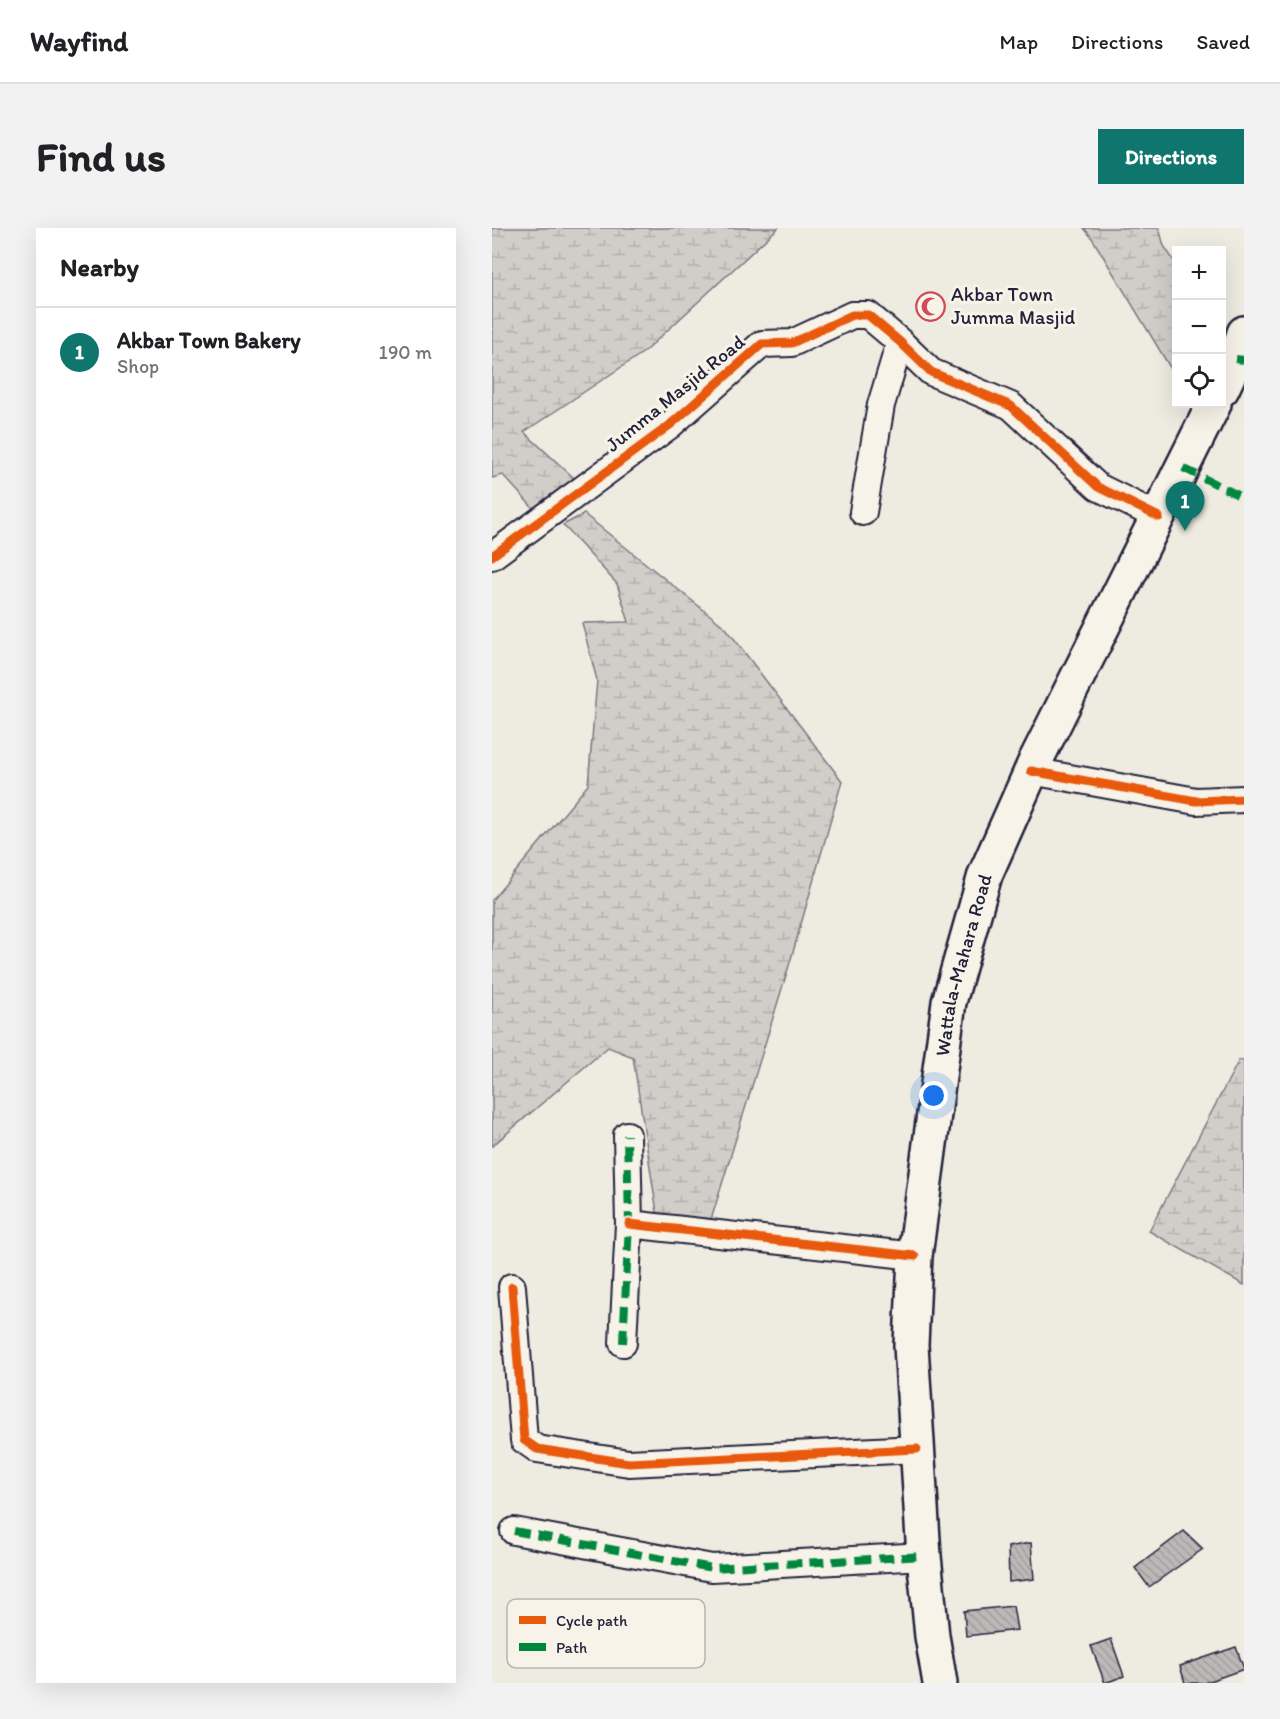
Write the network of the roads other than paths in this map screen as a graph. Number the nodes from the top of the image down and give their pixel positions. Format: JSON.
{"nodes":[{"id":1,"x":1244,"y":333,"type":"edge"},
{"id":2,"x":900,"y":342,"type":"junction"},
{"id":3,"x":1226,"y":379,"type":"edge"},
{"id":4,"x":1212,"y":408,"type":"edge"},
{"id":5,"x":863,"y":512,"type":"dead end"},
{"id":6,"x":1159,"y":517,"type":"junction"},
{"id":7,"x":492,"y":556,"type":"edge"},
{"id":8,"x":1031,"y":771,"type":"junction"},
{"id":9,"x":1244,"y":799,"type":"edge"},
{"id":10,"x":627,"y":1135,"type":"dead end"},
{"id":11,"x":628,"y":1224,"type":"junction"},
{"id":12,"x":915,"y":1256,"type":"junction"},
{"id":13,"x":512,"y":1287,"type":"dead end"},
{"id":14,"x":623,"y":1343,"type":"dead end"},
{"id":15,"x":917,"y":1449,"type":"junction"},
{"id":16,"x":514,"y":1531,"type":"dead end"},
{"id":17,"x":924,"y":1556,"type":"junction"},
{"id":18,"x":940,"y":1683,"type":"edge"}],
"edges":[{"from":1,"to":3,"type":"main road"},
{"from":2,"to":5,"type":"street"},
{"from":2,"to":6,"type":"street","name":"Jumma Masjid Road"},
{"from":2,"to":7,"type":"street","name":"Jumma Masjid Road"},
{"from":4,"to":6,"type":"main road","name":"Wattala-Mahara Road"},
{"from":6,"to":8,"type":"main road","name":"Wattala-Mahara Road"},
{"from":8,"to":9,"type":"street"},
{"from":8,"to":12,"type":"main road","name":"Wattala-Mahara Road"},
{"from":10,"to":11,"type":"street"},
{"from":11,"to":12,"type":"street"},
{"from":11,"to":14,"type":"street"},
{"from":12,"to":15,"type":"main road","name":"Wattala-Mahara Road"},
{"from":13,"to":15,"type":"street"},
{"from":15,"to":17,"type":"main road","name":"Wattala-Mahara Road"},
{"from":16,"to":17,"type":"street"},
{"from":17,"to":18,"type":"main road","name":"Wattala-Mahara Road"}]}
